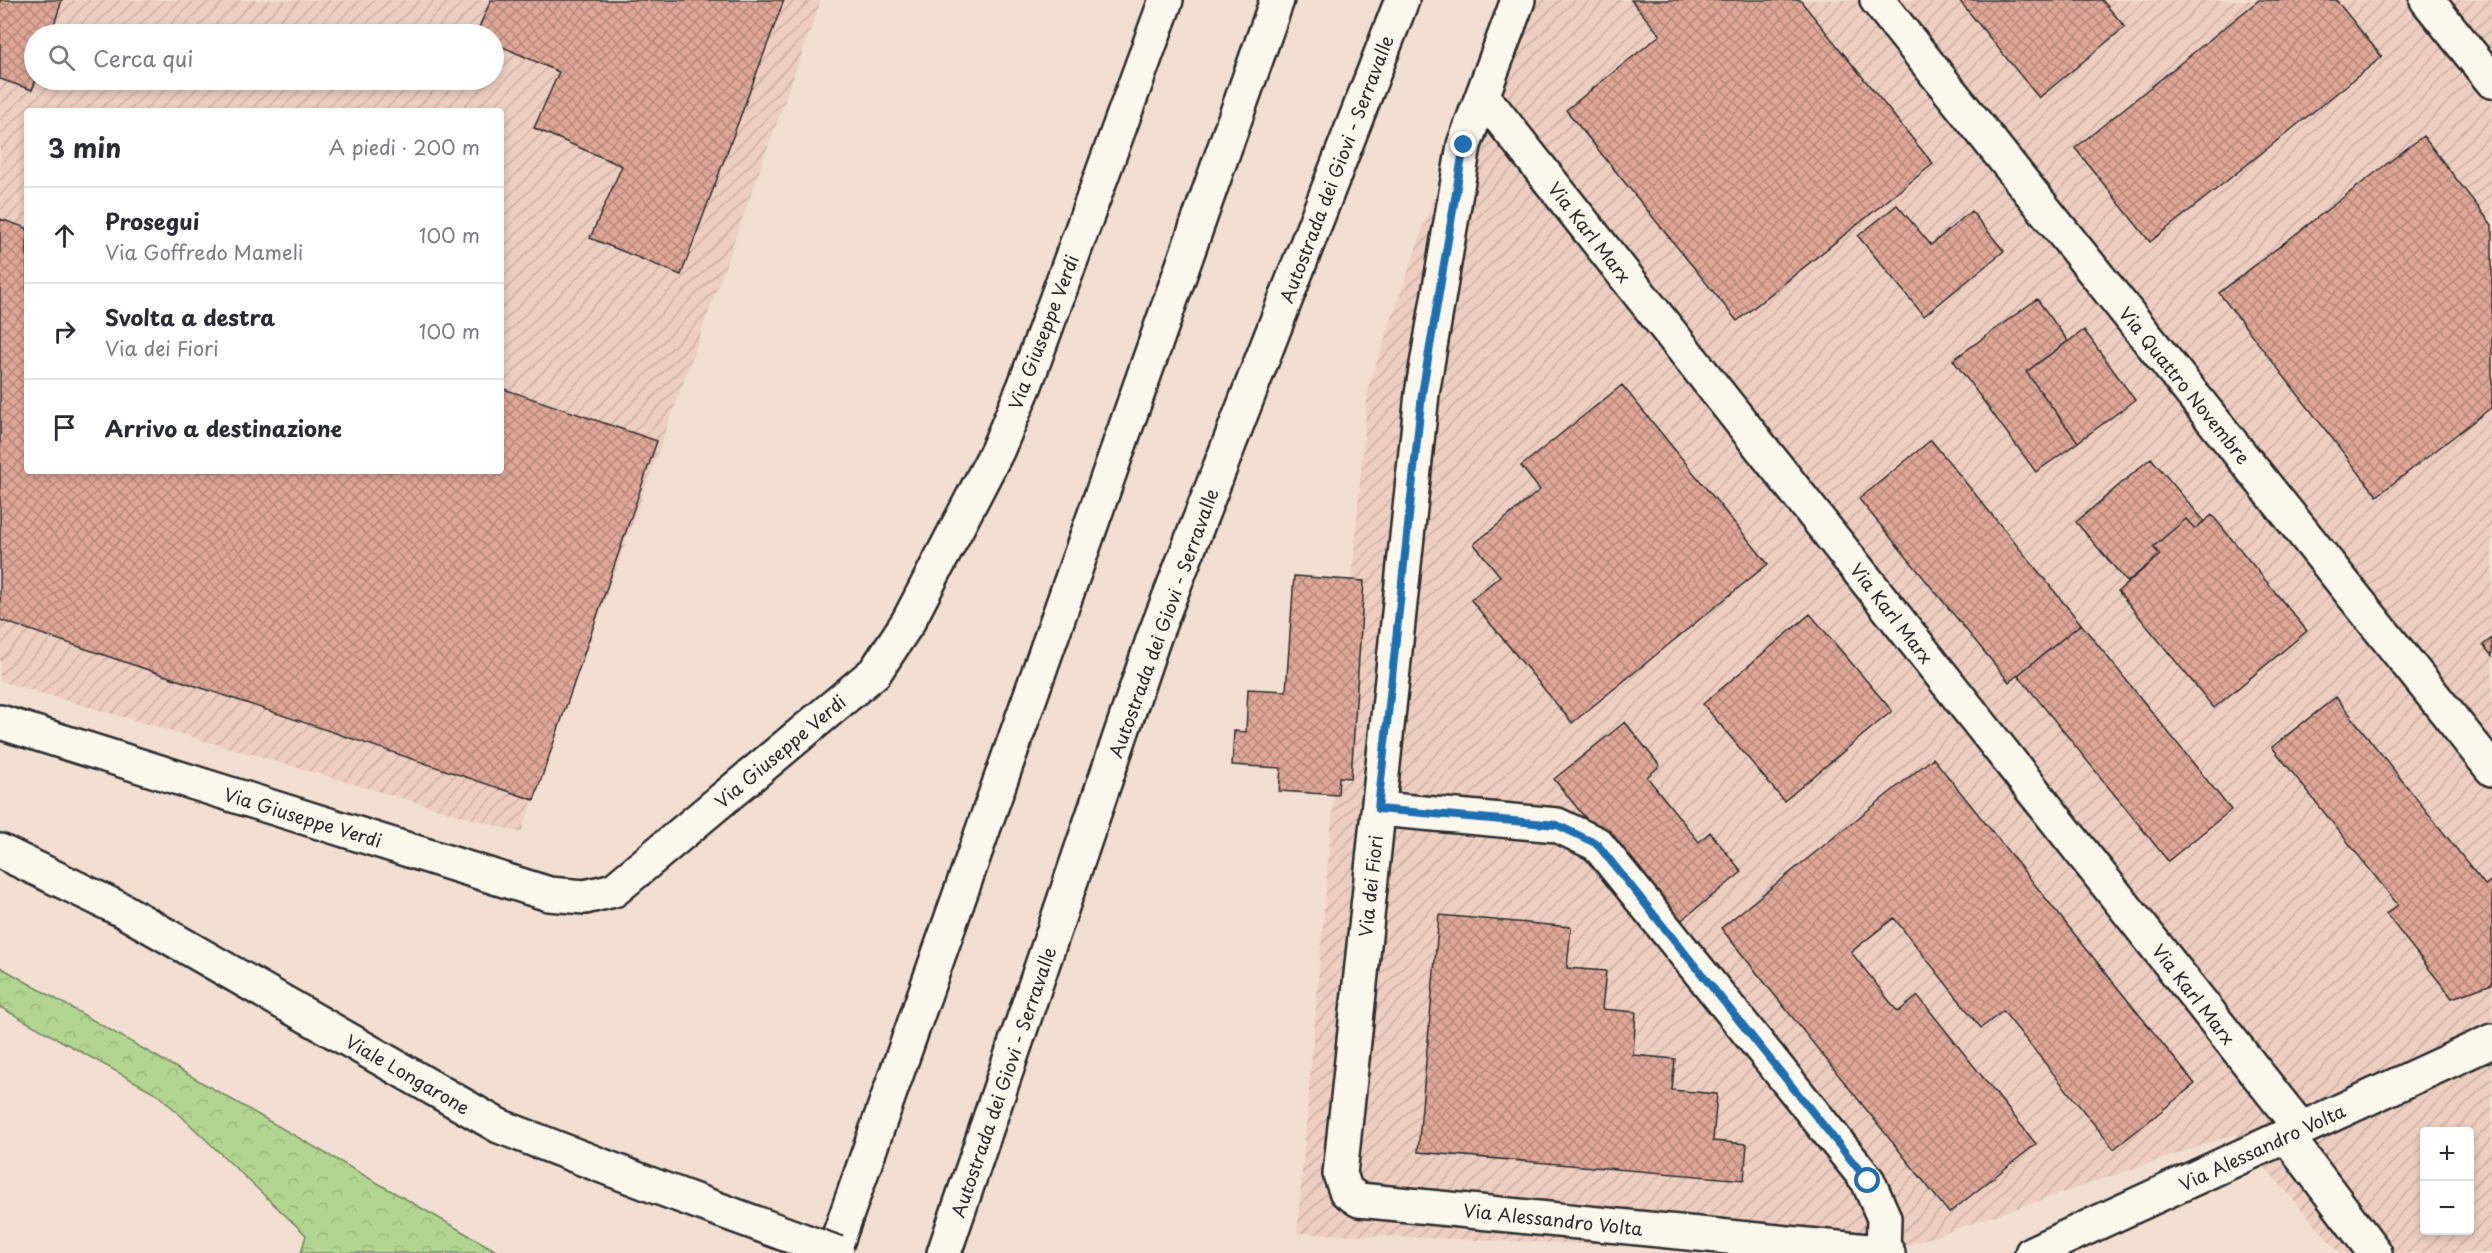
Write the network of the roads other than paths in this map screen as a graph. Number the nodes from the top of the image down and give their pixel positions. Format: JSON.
{"nodes":[{"id":1,"x":1166,"y":0,"type":"edge"},
{"id":2,"x":1277,"y":0,"type":"edge"},
{"id":3,"x":1402,"y":0,"type":"edge"},
{"id":4,"x":1518,"y":0,"type":"edge"},
{"id":5,"x":1877,"y":0,"type":"edge"},
{"id":6,"x":2427,"y":0,"type":"edge"},
{"id":7,"x":2492,"y":81,"type":"edge"},
{"id":8,"x":1481,"y":99,"type":"junction"},
{"id":9,"x":0,"y":722,"type":"edge"},
{"id":10,"x":2492,"y":770,"type":"edge"},
{"id":11,"x":1378,"y":809,"type":"junction"},
{"id":12,"x":0,"y":851,"type":"edge"},
{"id":13,"x":2492,"y":1041,"type":"edge"},
{"id":14,"x":2294,"y":1132,"type":"junction"},
{"id":15,"x":1340,"y":1173,"type":"joint"},
{"id":16,"x":1882,"y":1252,"type":"edge"},
{"id":17,"x":835,"y":1253,"type":"edge"},
{"id":18,"x":945,"y":1253,"type":"edge"},
{"id":19,"x":1888,"y":1253,"type":"edge"},
{"id":20,"x":2032,"y":1253,"type":"edge"},
{"id":21,"x":2375,"y":1253,"type":"edge"}],
"edges":[{"from":1,"to":9,"type":"main road","name":"Via Giuseppe Verdi"},
{"from":2,"to":17,"type":"main road"},
{"from":3,"to":18,"type":"main road","name":"Autostrada dei Giovi - Serravalle"},
{"from":4,"to":8,"type":"main road","name":"Via dei Fiori"},
{"from":5,"to":10,"type":"main road","name":"Via Quattro Novembre"},
{"from":6,"to":7,"type":"main road"},
{"from":8,"to":11,"type":"main road","name":"Via dei Fiori"},
{"from":8,"to":14,"type":"main road","name":"Via Karl Marx"},
{"from":11,"to":15,"type":"main road","name":"Via dei Fiori"},
{"from":11,"to":16,"type":"main road"},
{"from":12,"to":17,"type":"main road","name":"Viale Longarone","bridge":true},
{"from":13,"to":14,"type":"main road","name":"Via Alessandro Volta"},
{"from":14,"to":20,"type":"main road","name":"Via Alessandro Volta"},
{"from":14,"to":21,"type":"main road","name":"Via Karl Marx"},
{"from":15,"to":16,"type":"main road","name":"Via Alessandro Volta"},
{"from":16,"to":19,"type":"main road","name":"Via Alessandro Volta"}]}
